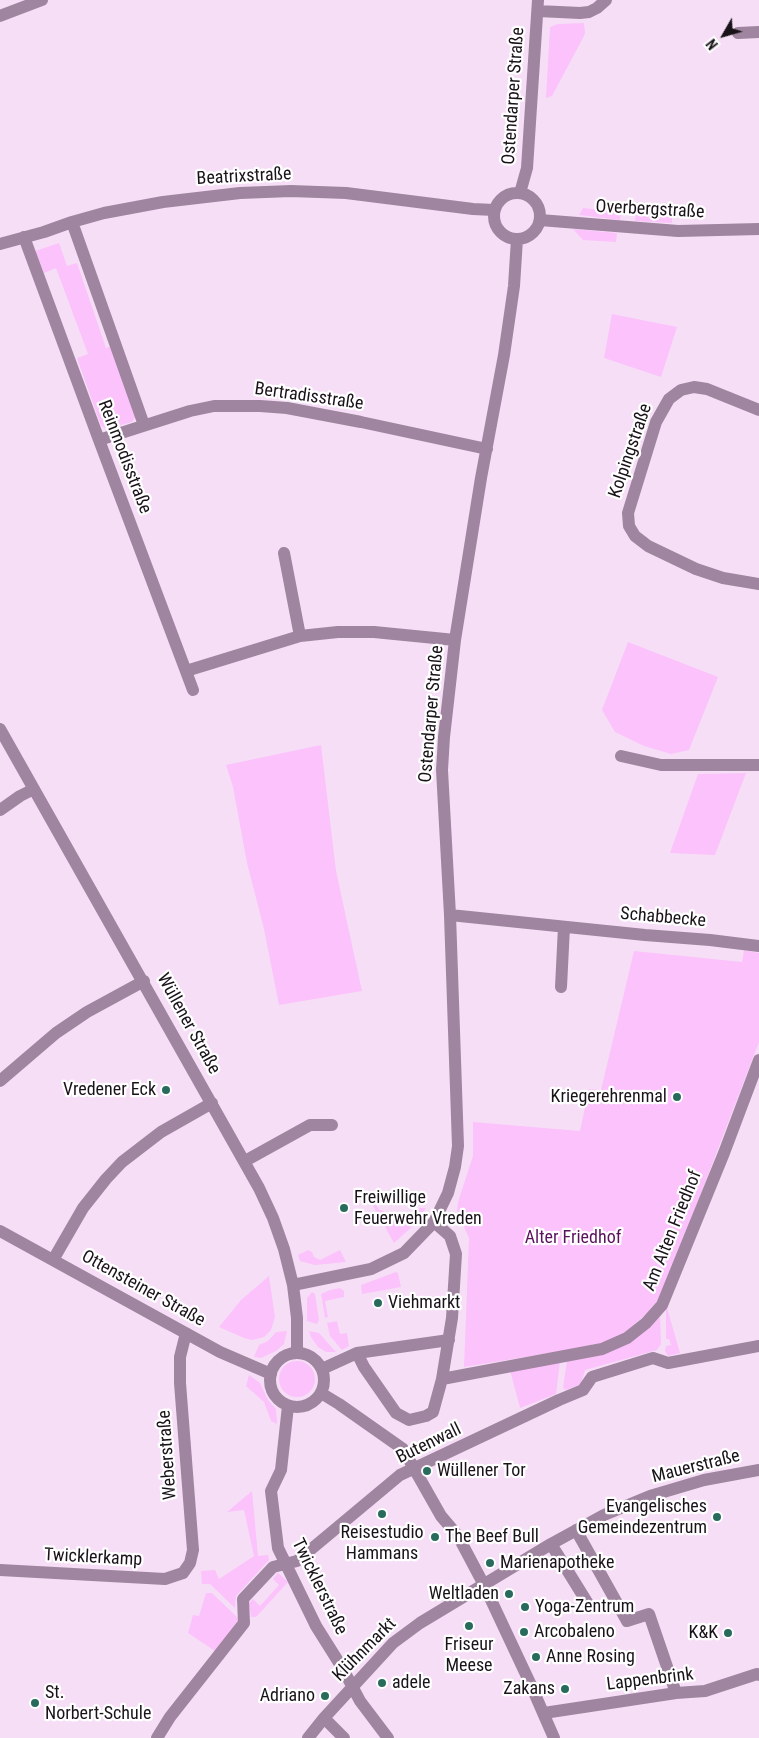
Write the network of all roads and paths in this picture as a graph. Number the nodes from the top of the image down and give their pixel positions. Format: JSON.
{"nodes":[{"id":1,"x":42,"y":0,"type":"edge"},
{"id":2,"x":606,"y":0,"type":"edge"},
{"id":3,"x":538,"y":6,"type":"edge"},
{"id":4,"x":0,"y":16,"type":"edge"},
{"id":5,"x":759,"y":32,"type":"edge"},
{"id":6,"x":738,"y":33,"type":"dead end"},
{"id":7,"x":520,"y":193,"type":"junction"},
{"id":8,"x":494,"y":210,"type":"junction"},
{"id":9,"x":540,"y":220,"type":"junction"},
{"id":10,"x":72,"y":222,"type":"junction"},
{"id":11,"x":759,"y":228,"type":"edge"},
{"id":12,"x":24,"y":237,"type":"junction"},
{"id":13,"x":517,"y":240,"type":"junction"},
{"id":14,"x":0,"y":244,"type":"edge"},
{"id":15,"x":759,"y":410,"type":"edge"},
{"id":16,"x":144,"y":425,"type":"junction"},
{"id":17,"x":99,"y":440,"type":"junction"},
{"id":18,"x":487,"y":449,"type":"junction"},
{"id":19,"x":284,"y":552,"type":"dead end"},
{"id":20,"x":759,"y":584,"type":"edge"},
{"id":21,"x":300,"y":636,"type":"junction"},
{"id":22,"x":455,"y":640,"type":"junction"},
{"id":23,"x":186,"y":671,"type":"junction"},
{"id":24,"x":193,"y":690,"type":"dead end"},
{"id":25,"x":0,"y":729,"type":"edge"},
{"id":26,"x":620,"y":756,"type":"dead end"},
{"id":27,"x":759,"y":765,"type":"edge"},
{"id":28,"x":34,"y":789,"type":"junction"},
{"id":29,"x":0,"y":810,"type":"edge"},
{"id":30,"x":450,"y":915,"type":"junction"},
{"id":31,"x":564,"y":927,"type":"junction"},
{"id":32,"x":759,"y":946,"type":"edge"},
{"id":33,"x":144,"y":981,"type":"junction"},
{"id":34,"x":560,"y":987,"type":"dead end"},
{"id":35,"x":759,"y":1060,"type":"edge"},
{"id":36,"x":0,"y":1081,"type":"edge"},
{"id":37,"x":212,"y":1103,"type":"junction"},
{"id":38,"x":332,"y":1125,"type":"dead end"},
{"id":39,"x":244,"y":1162,"type":"junction"},
{"id":40,"x":434,"y":1222,"type":"junction"},
{"id":41,"x":0,"y":1231,"type":"edge"},
{"id":42,"x":54,"y":1260,"type":"junction"},
{"id":43,"x":293,"y":1285,"type":"junction"},
{"id":44,"x":186,"y":1333,"type":"junction"},
{"id":45,"x":449,"y":1340,"type":"junction"},
{"id":46,"x":759,"y":1346,"type":"edge"},
{"id":47,"x":296,"y":1353,"type":"junction"},
{"id":48,"x":357,"y":1353,"type":"junction"},
{"id":49,"x":322,"y":1369,"type":"junction"},
{"id":50,"x":271,"y":1374,"type":"junction"},
{"id":51,"x":442,"y":1379,"type":"junction"},
{"id":52,"x":321,"y":1393,"type":"junction"},
{"id":53,"x":288,"y":1406,"type":"junction"},
{"id":54,"x":414,"y":1468,"type":"junction"},
{"id":55,"x":757,"y":1474,"type":"edge"},
{"id":56,"x":576,"y":1530,"type":"junction"},
{"id":57,"x":551,"y":1544,"type":"junction"},
{"id":58,"x":286,"y":1563,"type":"junction"},
{"id":59,"x":0,"y":1570,"type":"edge"},
{"id":60,"x":183,"y":1573,"type":"joint"},
{"id":61,"x":484,"y":1585,"type":"junction"},
{"id":62,"x":590,"y":1607,"type":"dead end"},
{"id":63,"x":759,"y":1675,"type":"edge"},
{"id":64,"x":353,"y":1686,"type":"junction"},
{"id":65,"x":676,"y":1694,"type":"junction"},
{"id":66,"x":544,"y":1713,"type":"junction"},
{"id":67,"x":324,"y":1718,"type":"junction"},
{"id":68,"x":157,"y":1738,"type":"edge"},
{"id":69,"x":308,"y":1738,"type":"edge"},
{"id":70,"x":344,"y":1738,"type":"edge"},
{"id":71,"x":388,"y":1738,"type":"edge"},
{"id":72,"x":554,"y":1738,"type":"edge"}],
"edges":[{"from":1,"to":4,"type":"street"},
{"from":2,"to":3,"type":"street"},
{"from":3,"to":7,"type":"street","name":"Ostendarper Straße"},
{"from":5,"to":6,"type":"street"},
{"from":7,"to":8,"type":"street"},
{"from":7,"to":9,"type":"street"},
{"from":8,"to":10,"type":"street","name":"Beatrixstraße"},
{"from":8,"to":13,"type":"street"},
{"from":9,"to":11,"type":"street","name":"Overbergstraße"},
{"from":9,"to":13,"type":"street"},
{"from":10,"to":12,"type":"street","name":"Beatrixstraße"},
{"from":10,"to":16,"type":"street","name":"Reinmodisstraße"},
{"from":12,"to":14,"type":"street","name":"Beatrixstraße"},
{"from":12,"to":17,"type":"street","name":"Reinmodisstraße"},
{"from":13,"to":18,"type":"street","name":"Ostendarper Straße"},
{"from":15,"to":20,"type":"street","name":"Kolpingstraße"},
{"from":16,"to":17,"type":"street","name":"Bertradisstraße"},
{"from":16,"to":18,"type":"street","name":"Bertradisstraße"},
{"from":17,"to":23,"type":"street","name":"Reinmodisstraße"},
{"from":18,"to":22,"type":"street","name":"Ostendarper Straße"},
{"from":19,"to":21,"type":"street"},
{"from":21,"to":22,"type":"street"},
{"from":21,"to":23,"type":"street"},
{"from":22,"to":30,"type":"street","name":"Ostendarper Straße"},
{"from":23,"to":24,"type":"street","name":"Reinmodisstraße"},
{"from":25,"to":28,"type":"street","name":"Wüllener Straße"},
{"from":26,"to":27,"type":"street"},
{"from":28,"to":29,"type":"street"},
{"from":28,"to":33,"type":"street","name":"Wüllener Straße"},
{"from":30,"to":31,"type":"street","name":"Schabbecke"},
{"from":30,"to":40,"type":"street","name":"Ostendarper Straße"},
{"from":31,"to":32,"type":"street","name":"Schabbecke"},
{"from":31,"to":34,"type":"street"},
{"from":33,"to":36,"type":"street"},
{"from":33,"to":37,"type":"street","name":"Wüllener Straße"},
{"from":35,"to":51,"type":"street","name":"Am Alten Friedhof"},
{"from":37,"to":39,"type":"street","name":"Wüllener Straße"},
{"from":37,"to":42,"type":"street"},
{"from":38,"to":39,"type":"street"},
{"from":39,"to":43,"type":"street","name":"Wüllener Straße"},
{"from":40,"to":43,"type":"street","name":"Ostendarper Straße"},
{"from":40,"to":45,"type":"street"},
{"from":41,"to":42,"type":"street","name":"Ottensteiner Straße"},
{"from":42,"to":44,"type":"street","name":"Ottensteiner Straße"},
{"from":43,"to":47,"type":"street","name":"Wüllener Straße"},
{"from":44,"to":50,"type":"street","name":"Ottensteiner Straße"},
{"from":44,"to":60,"type":"street","name":"Weberstraße"},
{"from":45,"to":48,"type":"street"},
{"from":45,"to":51,"type":"street"},
{"from":46,"to":54,"type":"street","name":"Butenwall"},
{"from":47,"to":49,"type":"street"},
{"from":47,"to":50,"type":"street"},
{"from":48,"to":49,"type":"street"},
{"from":48,"to":51,"type":"street"},
{"from":49,"to":52,"type":"street"},
{"from":50,"to":53,"type":"street"},
{"from":52,"to":53,"type":"street"},
{"from":52,"to":54,"type":"street"},
{"from":53,"to":58,"type":"street","name":"Twicklerstraße"},
{"from":54,"to":58,"type":"street","name":"Butenwall"},
{"from":54,"to":61,"type":"street"},
{"from":55,"to":56,"type":"street","name":"Mauerstraße"},
{"from":56,"to":57,"type":"street","name":"Mauerstraße"},
{"from":56,"to":65,"type":"street"},
{"from":57,"to":61,"type":"street","name":"Mauerstraße"},
{"from":57,"to":62,"type":"street"},
{"from":58,"to":64,"type":"street","name":"Twicklerstraße"},
{"from":58,"to":68,"type":"street","name":"Butenwall"},
{"from":59,"to":60,"type":"street","name":"Twicklerkamp"},
{"from":61,"to":64,"type":"street","name":"Klühnmarkt"},
{"from":61,"to":66,"type":"street"},
{"from":63,"to":65,"type":"street","name":"Lappenbrink"},
{"from":64,"to":67,"type":"street","name":"Klühnmarkt"},
{"from":64,"to":71,"type":"street","name":"Twicklerstraße"},
{"from":65,"to":66,"type":"street","name":"Lappenbrink"},
{"from":66,"to":72,"type":"street"},
{"from":67,"to":69,"type":"street","name":"Klühnmarkt"},
{"from":67,"to":70,"type":"street"}]}
